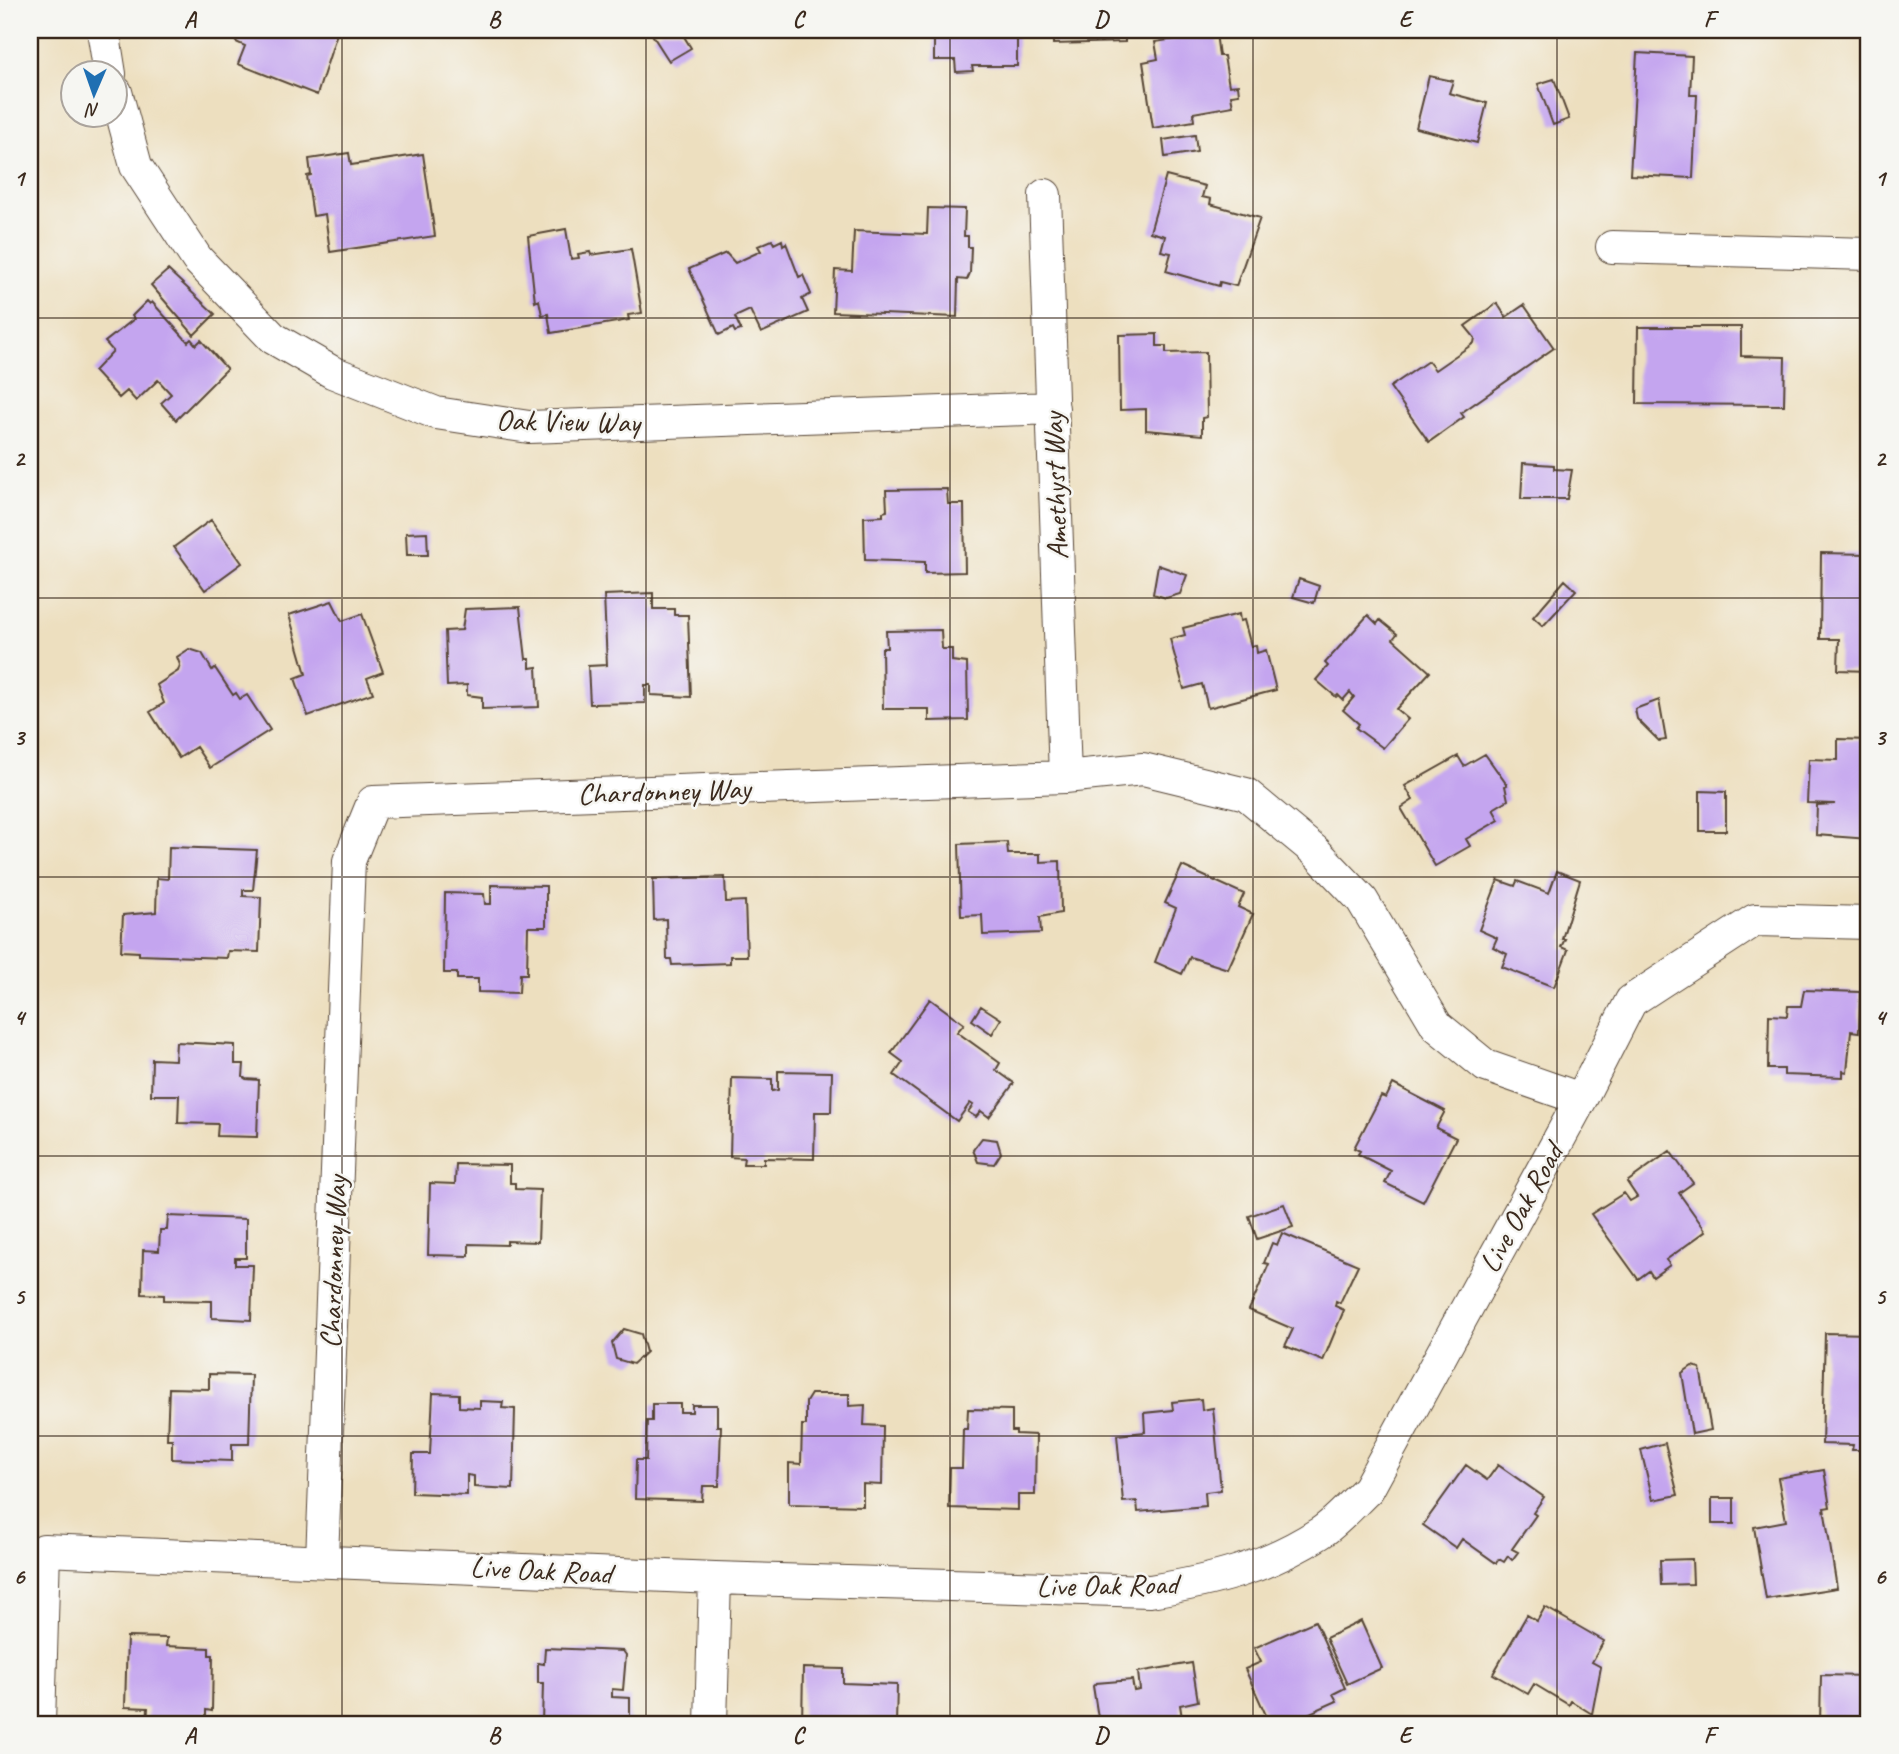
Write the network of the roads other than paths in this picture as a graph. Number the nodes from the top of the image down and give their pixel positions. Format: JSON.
{"nodes":[{"id":1,"x":103,"y":30,"type":"edge"},
{"id":2,"x":108,"y":60,"type":"edge"},
{"id":3,"x":126,"y":130,"type":"edge"},
{"id":4,"x":1045,"y":195,"type":"dead end"},
{"id":5,"x":1612,"y":247,"type":"dead end"},
{"id":6,"x":1869,"y":254,"type":"edge"},
{"id":7,"x":1053,"y":408,"type":"junction"},
{"id":8,"x":1065,"y":777,"type":"junction"},
{"id":9,"x":1869,"y":923,"type":"edge"},
{"id":10,"x":1581,"y":1099,"type":"junction"},
{"id":11,"x":322,"y":1559,"type":"junction"},
{"id":12,"x":715,"y":1578,"type":"junction"},
{"id":13,"x":38,"y":1724,"type":"edge"},
{"id":14,"x":711,"y":1724,"type":"edge"}],
"edges":[{"from":1,"to":2,"type":"street"},
{"from":3,"to":7,"type":"street","name":"Oak View Way"},
{"from":4,"to":7,"type":"street","name":"Amethyst Way"},
{"from":5,"to":6,"type":"street"},
{"from":7,"to":8,"type":"street","name":"Amethyst Way"},
{"from":8,"to":10,"type":"street","name":"Chardonney Way"},
{"from":8,"to":11,"type":"street","name":"Chardonney Way"},
{"from":9,"to":10,"type":"street","name":"Live Oak Road"},
{"from":10,"to":12,"type":"street","name":"Live Oak Road"},
{"from":11,"to":12,"type":"street","name":"Live Oak Road"},
{"from":11,"to":13,"type":"street","name":"Live Oak Road"},
{"from":12,"to":14,"type":"street"}]}
